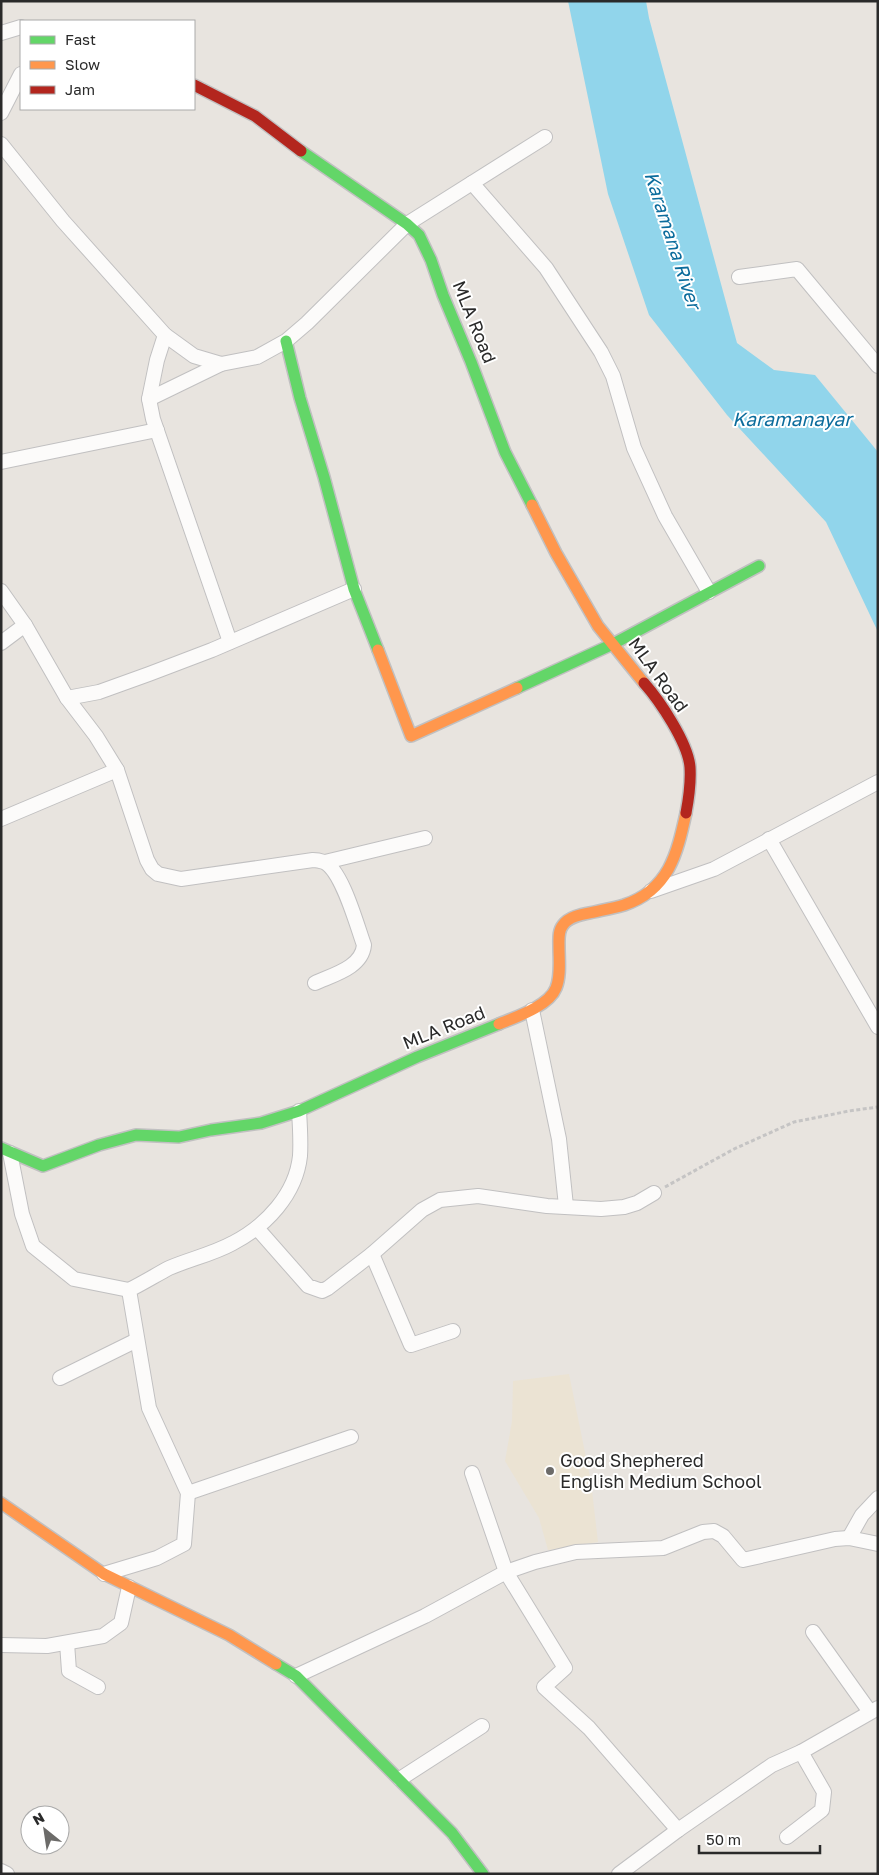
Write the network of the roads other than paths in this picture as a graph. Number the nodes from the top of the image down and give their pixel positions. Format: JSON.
{"nodes":[{"id":1,"x":20,"y":27,"type":"edge"},
{"id":2,"x":1,"y":33,"type":"edge"},
{"id":3,"x":20,"y":76,"type":"edge"},
{"id":4,"x":195,"y":86,"type":"edge"},
{"id":5,"x":1,"y":114,"type":"edge"},
{"id":6,"x":546,"y":137,"type":"dead end"},
{"id":7,"x":1,"y":144,"type":"edge"},
{"id":8,"x":472,"y":184,"type":"junction"},
{"id":9,"x":407,"y":224,"type":"junction"},
{"id":10,"x":739,"y":277,"type":"dead end"},
{"id":11,"x":165,"y":335,"type":"junction"},
{"id":12,"x":286,"y":341,"type":"junction"},
{"id":13,"x":221,"y":364,"type":"junction"},
{"id":14,"x":878,"y":366,"type":"edge"},
{"id":15,"x":149,"y":399,"type":"junction"},
{"id":16,"x":156,"y":430,"type":"junction"},
{"id":17,"x":1,"y":462,"type":"edge"},
{"id":18,"x":759,"y":566,"type":"dead end"},
{"id":19,"x":354,"y":589,"type":"junction"},
{"id":20,"x":1,"y":591,"type":"edge"},
{"id":21,"x":709,"y":592,"type":"junction"},
{"id":22,"x":25,"y":625,"type":"junction"},
{"id":23,"x":230,"y":642,"type":"junction"},
{"id":24,"x":1,"y":643,"type":"edge"},
{"id":25,"x":613,"y":644,"type":"junction"},
{"id":26,"x":67,"y":698,"type":"junction"},
{"id":27,"x":117,"y":770,"type":"junction"},
{"id":28,"x":878,"y":782,"type":"edge"},
{"id":29,"x":1,"y":820,"type":"edge"},
{"id":30,"x":426,"y":838,"type":"dead end"},
{"id":31,"x":769,"y":839,"type":"junction"},
{"id":32,"x":325,"y":862,"type":"junction"},
{"id":33,"x":650,"y":892,"type":"junction"},
{"id":34,"x":315,"y":983,"type":"dead end"},
{"id":35,"x":532,"y":1010,"type":"junction"},
{"id":36,"x":878,"y":1027,"type":"edge"},
{"id":37,"x":298,"y":1111,"type":"junction"},
{"id":38,"x":6,"y":1150,"type":"edge"},
{"id":39,"x":654,"y":1193,"type":"road end"},
{"id":40,"x":566,"y":1206,"type":"junction"},
{"id":41,"x":257,"y":1228,"type":"junction"},
{"id":42,"x":372,"y":1254,"type":"junction"},
{"id":43,"x":130,"y":1290,"type":"junction"},
{"id":44,"x":453,"y":1331,"type":"dead end"},
{"id":45,"x":137,"y":1340,"type":"junction"},
{"id":46,"x":60,"y":1378,"type":"dead end"},
{"id":47,"x":352,"y":1437,"type":"dead end"},
{"id":48,"x":472,"y":1473,"type":"dead end"},
{"id":49,"x":188,"y":1494,"type":"junction"},
{"id":50,"x":878,"y":1498,"type":"edge"},
{"id":51,"x":1,"y":1503,"type":"edge"},
{"id":52,"x":849,"y":1538,"type":"junction"},
{"id":53,"x":878,"y":1544,"type":"edge"},
{"id":54,"x":506,"y":1572,"type":"junction"},
{"id":55,"x":104,"y":1574,"type":"junction"},
{"id":56,"x":129,"y":1587,"type":"junction"},
{"id":57,"x":814,"y":1632,"type":"dead end"},
{"id":58,"x":67,"y":1643,"type":"junction"},
{"id":59,"x":1,"y":1645,"type":"edge"},
{"id":60,"x":296,"y":1676,"type":"junction"},
{"id":61,"x":98,"y":1687,"type":"dead end"},
{"id":62,"x":874,"y":1710,"type":"edge"},
{"id":63,"x":482,"y":1726,"type":"dead end"},
{"id":64,"x":801,"y":1752,"type":"junction"},
{"id":65,"x":400,"y":1779,"type":"junction"},
{"id":66,"x":678,"y":1830,"type":"junction"},
{"id":67,"x":787,"y":1836,"type":"dead end"},
{"id":68,"x":1,"y":1871,"type":"edge"},
{"id":69,"x":7,"y":1874,"type":"edge"},
{"id":70,"x":483,"y":1874,"type":"edge"},
{"id":71,"x":620,"y":1874,"type":"edge"}],
"edges":[{"from":1,"to":2,"type":"street"},
{"from":3,"to":5,"type":"street"},
{"from":4,"to":9,"type":"street","name":"MLA Road"},
{"from":6,"to":8,"type":"street"},
{"from":7,"to":11,"type":"street"},
{"from":8,"to":9,"type":"street"},
{"from":8,"to":21,"type":"street"},
{"from":9,"to":12,"type":"street"},
{"from":9,"to":25,"type":"street","name":"MLA Road"},
{"from":10,"to":14,"type":"street"},
{"from":11,"to":13,"type":"street"},
{"from":11,"to":15,"type":"street"},
{"from":12,"to":13,"type":"street"},
{"from":12,"to":19,"type":"street"},
{"from":13,"to":15,"type":"street"},
{"from":15,"to":16,"type":"street"},
{"from":16,"to":17,"type":"street"},
{"from":16,"to":23,"type":"street"},
{"from":18,"to":21,"type":"street"},
{"from":19,"to":23,"type":"street"},
{"from":19,"to":25,"type":"street"},
{"from":20,"to":22,"type":"street"},
{"from":21,"to":25,"type":"street"},
{"from":22,"to":24,"type":"street"},
{"from":22,"to":26,"type":"street"},
{"from":23,"to":26,"type":"street"},
{"from":25,"to":33,"type":"street","name":"MLA Road"},
{"from":26,"to":27,"type":"street"},
{"from":27,"to":29,"type":"street"},
{"from":27,"to":32,"type":"street"},
{"from":28,"to":31,"type":"street"},
{"from":30,"to":32,"type":"street"},
{"from":31,"to":33,"type":"street"},
{"from":31,"to":36,"type":"street"},
{"from":32,"to":34,"type":"street"},
{"from":33,"to":35,"type":"street","name":"MLA Road"},
{"from":35,"to":37,"type":"street","name":"MLA Road"},
{"from":35,"to":40,"type":"street"},
{"from":37,"to":38,"type":"street","name":"MLA Road"},
{"from":37,"to":41,"type":"street"},
{"from":38,"to":43,"type":"street"},
{"from":39,"to":40,"type":"street"},
{"from":40,"to":42,"type":"street"},
{"from":41,"to":42,"type":"street"},
{"from":41,"to":43,"type":"street"},
{"from":42,"to":44,"type":"street"},
{"from":43,"to":45,"type":"street"},
{"from":45,"to":46,"type":"street"},
{"from":45,"to":49,"type":"street"},
{"from":47,"to":49,"type":"street"},
{"from":48,"to":54,"type":"street"},
{"from":49,"to":55,"type":"street"},
{"from":50,"to":52,"type":"street"},
{"from":51,"to":55,"type":"street"},
{"from":52,"to":53,"type":"street"},
{"from":52,"to":54,"type":"street"},
{"from":54,"to":60,"type":"street"},
{"from":54,"to":66,"type":"street"},
{"from":55,"to":56,"type":"street"},
{"from":56,"to":58,"type":"street"},
{"from":56,"to":60,"type":"street"},
{"from":57,"to":62,"type":"street"},
{"from":58,"to":59,"type":"street"},
{"from":58,"to":61,"type":"street"},
{"from":60,"to":65,"type":"street"},
{"from":62,"to":64,"type":"street"},
{"from":63,"to":65,"type":"street"},
{"from":64,"to":66,"type":"street"},
{"from":64,"to":67,"type":"street"},
{"from":65,"to":70,"type":"street"},
{"from":66,"to":71,"type":"street"},
{"from":68,"to":69,"type":"street"}]}
